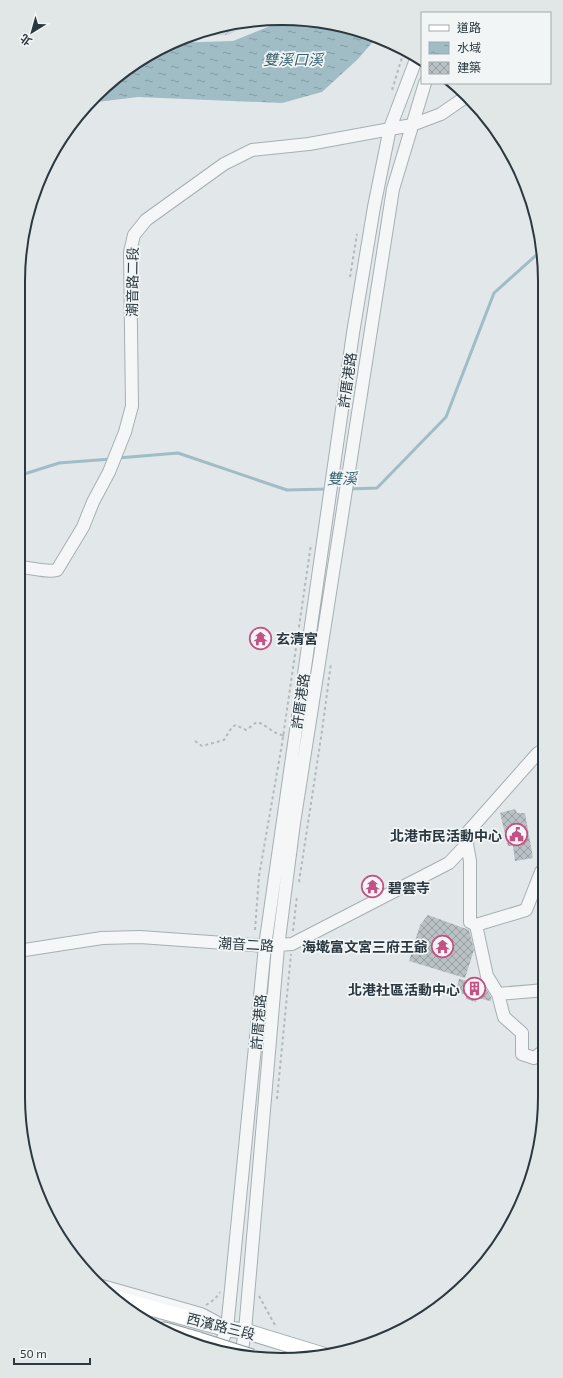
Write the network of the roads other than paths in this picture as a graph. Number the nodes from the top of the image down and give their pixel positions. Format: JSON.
{"nodes":[{"id":1,"x":416,"y":63,"type":"edge"},
{"id":2,"x":424,"y":84,"type":"edge"},
{"id":3,"x":462,"y":99,"type":"edge"},
{"id":4,"x":401,"y":126,"type":"junction"},
{"id":5,"x":25,"y":566,"type":"edge"},
{"id":6,"x":538,"y":753,"type":"edge"},
{"id":7,"x":467,"y":844,"type":"junction"},
{"id":8,"x":538,"y":877,"type":"edge"},
{"id":9,"x":476,"y":925,"type":"junction"},
{"id":10,"x":265,"y":946,"type":"junction"},
{"id":11,"x":278,"y":947,"type":"junction"},
{"id":12,"x":25,"y":950,"type":"edge"},
{"id":13,"x":538,"y":991,"type":"edge"},
{"id":14,"x":498,"y":994,"type":"junction"},
{"id":15,"x":538,"y":1055,"type":"edge"},
{"id":16,"x":112,"y":1289,"type":"edge"},
{"id":17,"x":127,"y":1301,"type":"edge"},
{"id":18,"x":227,"y":1328,"type":"junction"},
{"id":19,"x":245,"y":1331,"type":"junction"},
{"id":20,"x":220,"y":1345,"type":"edge"},
{"id":21,"x":242,"y":1350,"type":"edge"},
{"id":22,"x":311,"y":1351,"type":"edge"}],
"edges":[{"from":1,"to":4,"type":"street","name":"許厝港路"},
{"from":2,"to":4,"type":"street","name":"許厝港路"},
{"from":3,"to":4,"type":"street","name":"潮音路二段"},
{"from":4,"to":5,"type":"street","name":"潮音路二段"},
{"from":4,"to":10,"type":"street","name":"許厝港路"},
{"from":4,"to":11,"type":"street","name":"許厝港路"},
{"from":6,"to":7,"type":"street","name":"潮音二路"},
{"from":7,"to":9,"type":"street"},
{"from":7,"to":11,"type":"street","name":"潮音二路"},
{"from":8,"to":9,"type":"street"},
{"from":9,"to":14,"type":"street"},
{"from":10,"to":11,"type":"street","name":"潮音二路"},
{"from":10,"to":12,"type":"street","name":"潮音二路"},
{"from":10,"to":18,"type":"street","name":"許厝港路"},
{"from":11,"to":19,"type":"street","name":"許厝港路"},
{"from":13,"to":14,"type":"street"},
{"from":14,"to":15,"type":"street"},
{"from":16,"to":18,"type":"street"},
{"from":17,"to":18,"type":"main road","name":"西濱路三段"},
{"from":18,"to":19,"type":"main road","name":"西濱路三段"},
{"from":18,"to":20,"type":"street","name":"許厝港路"},
{"from":19,"to":21,"type":"street","name":"許厝港路"},
{"from":19,"to":22,"type":"main road","name":"西濱路三段"}]}
